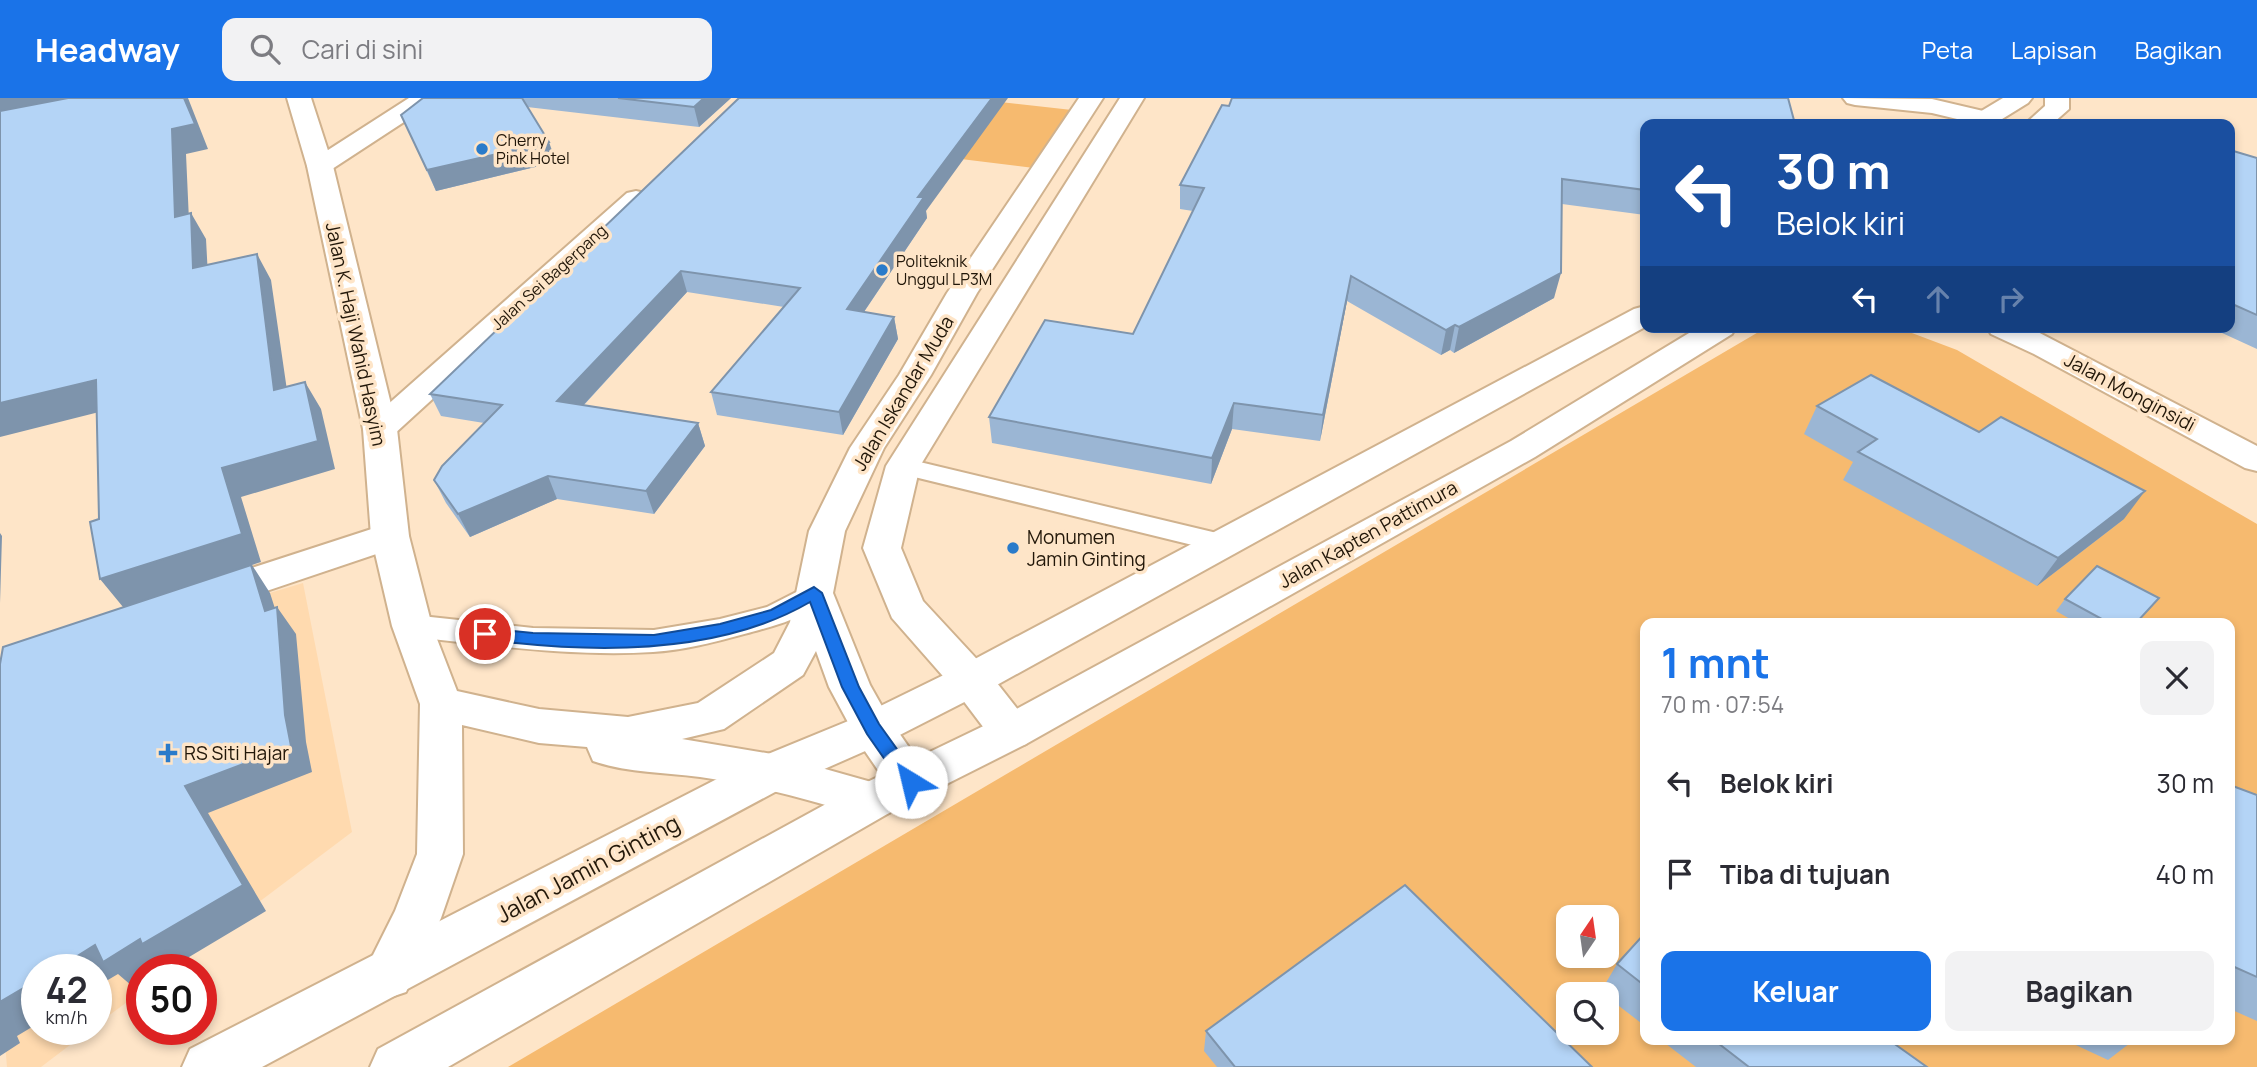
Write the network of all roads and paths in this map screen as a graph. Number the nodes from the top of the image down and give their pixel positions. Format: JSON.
{"nodes":[{"id":1,"x":299,"y":98,"type":"edge"},
{"id":2,"x":425,"y":98,"type":"edge"},
{"id":3,"x":1091,"y":98,"type":"edge"},
{"id":4,"x":1132,"y":98,"type":"edge"},
{"id":5,"x":1855,"y":98,"type":"edge"},
{"id":6,"x":2020,"y":98,"type":"edge"},
{"id":7,"x":2057,"y":98,"type":"edge"},
{"id":8,"x":1975,"y":119,"type":"edge"},
{"id":9,"x":1985,"y":119,"type":"edge"},
{"id":10,"x":2044,"y":119,"type":"edge"},
{"id":11,"x":320,"y":166,"type":"junction"},
{"id":12,"x":656,"y":181,"type":"edge"},
{"id":13,"x":1640,"y":318,"type":"edge"},
{"id":14,"x":1711,"y":333,"type":"edge"},
{"id":15,"x":2015,"y":333,"type":"edge"},
{"id":16,"x":380,"y":429,"type":"junction"},
{"id":17,"x":2257,"y":460,"type":"edge"},
{"id":18,"x":903,"y":466,"type":"junction"},
{"id":19,"x":390,"y":536,"type":"junction"},
{"id":20,"x":1221,"y":543,"type":"junction"},
{"id":21,"x":814,"y":593,"type":"junction"},
{"id":22,"x":182,"y":605,"type":"edge"},
{"id":23,"x":412,"y":626,"type":"junction"},
{"id":24,"x":971,"y":680,"type":"junction"},
{"id":25,"x":441,"y":704,"type":"junction"},
{"id":26,"x":873,"y":729,"type":"junction"},
{"id":27,"x":1011,"y":733,"type":"junction"},
{"id":28,"x":772,"y":772,"type":"junction"},
{"id":29,"x":892,"y":791,"type":"junction"},
{"id":30,"x":388,"y":975,"type":"junction"},
{"id":31,"x":209,"y":1067,"type":"edge"},
{"id":32,"x":397,"y":1067,"type":"edge"}],
"edges":[{"from":1,"to":11,"type":"main road","name":"Jalan K. Haji Wahid Hasyim"},
{"from":2,"to":11,"type":"main road"},
{"from":3,"to":21,"type":"main road","name":"Jalan Iskandar Muda"},
{"from":4,"to":18,"type":"main road","name":"Jalan Iskandar Muda"},
{"from":5,"to":8,"type":"main road"},
{"from":6,"to":9,"type":"main road"},
{"from":7,"to":10,"type":"main road"},
{"from":11,"to":16,"type":"main road","name":"Jalan K. Haji Wahid Hasyim"},
{"from":12,"to":16,"type":"main road","name":"Jalan Sei Bagerpang"},
{"from":13,"to":20,"type":"main road"},
{"from":14,"to":27,"type":"main road","name":"Jalan Kapten Pattimura"},
{"from":15,"to":17,"type":"main road","name":"Jalan Monginsidi"},
{"from":16,"to":19,"type":"main road","name":"Jalan K. Haji Wahid Hasyim"},
{"from":18,"to":20,"type":"lane"},
{"from":18,"to":24,"type":"main road","name":"Jalan Iskandar Muda"},
{"from":19,"to":22,"type":"main road"},
{"from":19,"to":23,"type":"main road","name":"Jalan K. Haji Wahid Hasyim"},
{"from":20,"to":24,"type":"main road"},
{"from":21,"to":23,"type":"lane"},
{"from":21,"to":25,"type":"main road","name":"Jalan Iskandar Muda"},
{"from":21,"to":26,"type":"main road"},
{"from":23,"to":25,"type":"main road","name":"Jalan K. Haji Wahid Hasyim"},
{"from":24,"to":26,"type":"main road","name":"Jalan Jamin Ginting"},
{"from":24,"to":27,"type":"main road","name":"Jalan Iskandar Muda"},
{"from":25,"to":28,"type":"main road"},
{"from":25,"to":30,"type":"main road","name":"Jalan K. Haji Wahid Hasyim"},
{"from":26,"to":28,"type":"main road","name":"Jalan Jamin Ginting"},
{"from":26,"to":29,"type":"main road"},
{"from":27,"to":29,"type":"main road"},
{"from":28,"to":29,"type":"main road"},
{"from":28,"to":30,"type":"main road","name":"Jalan Jamin Ginting"},
{"from":29,"to":32,"type":"main road"},
{"from":30,"to":31,"type":"main road","name":"Jalan Jamin Ginting"}]}
